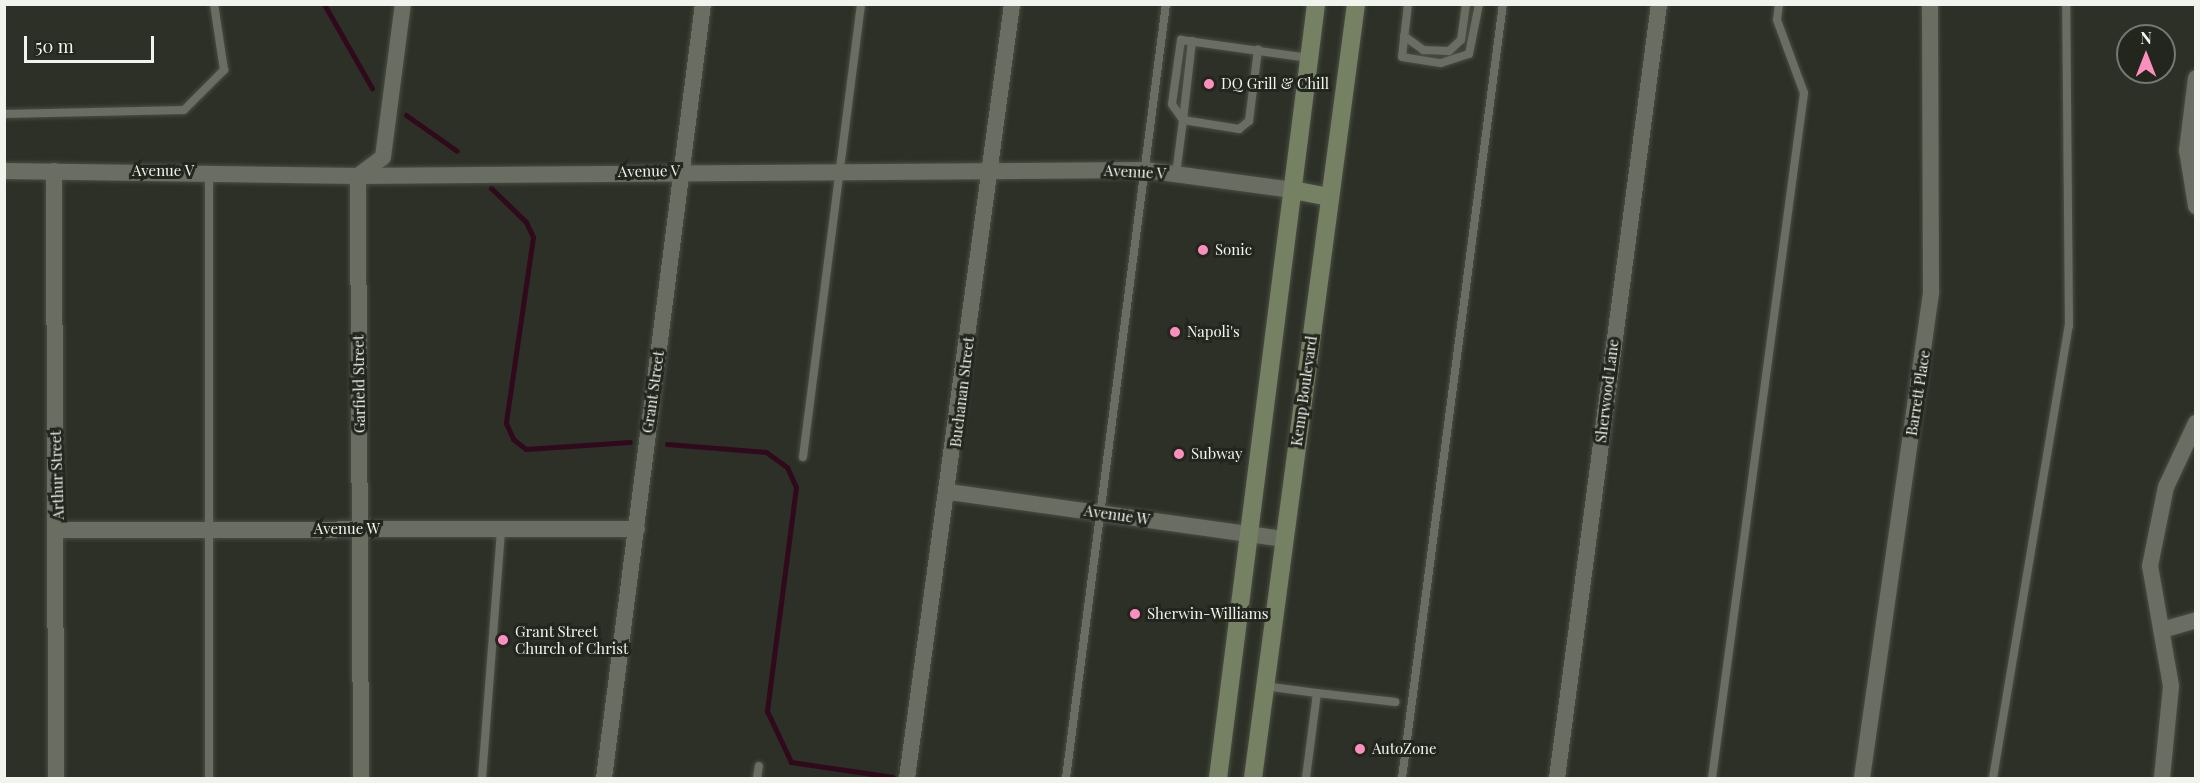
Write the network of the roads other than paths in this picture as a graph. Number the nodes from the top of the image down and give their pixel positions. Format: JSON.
{"nodes":[{"id":1,"x":214,"y":4,"type":"edge"},
{"id":2,"x":403,"y":4,"type":"edge"},
{"id":3,"x":703,"y":4,"type":"edge"},
{"id":4,"x":861,"y":4,"type":"edge"},
{"id":5,"x":1012,"y":4,"type":"edge"},
{"id":6,"x":1166,"y":4,"type":"edge"},
{"id":7,"x":1316,"y":4,"type":"edge"},
{"id":8,"x":1356,"y":4,"type":"edge"},
{"id":9,"x":1408,"y":4,"type":"edge"},
{"id":10,"x":1466,"y":4,"type":"edge"},
{"id":11,"x":1479,"y":4,"type":"edge"},
{"id":12,"x":1503,"y":4,"type":"edge"},
{"id":13,"x":1659,"y":4,"type":"edge"},
{"id":14,"x":1779,"y":4,"type":"edge"},
{"id":15,"x":1930,"y":4,"type":"edge"},
{"id":16,"x":2066,"y":4,"type":"edge"},
{"id":17,"x":1404,"y":36,"type":"junction"},
{"id":18,"x":1258,"y":50,"type":"junction"},
{"id":19,"x":1310,"y":58,"type":"junction"},
{"id":20,"x":2196,"y":78,"type":"edge"},
{"id":21,"x":4,"y":114,"type":"edge"},
{"id":22,"x":1183,"y":120,"type":"junction"},
{"id":23,"x":839,"y":169,"type":"junction"},
{"id":24,"x":991,"y":169,"type":"junction"},
{"id":25,"x":1145,"y":170,"type":"junction"},
{"id":26,"x":4,"y":171,"type":"edge"},
{"id":27,"x":54,"y":171,"type":"junction"},
{"id":28,"x":209,"y":171,"type":"junction"},
{"id":29,"x":681,"y":171,"type":"junction"},
{"id":30,"x":1176,"y":174,"type":"junction"},
{"id":31,"x":358,"y":176,"type":"junction"},
{"id":32,"x":1293,"y":190,"type":"junction"},
{"id":33,"x":1330,"y":197,"type":"junction"},
{"id":34,"x":2196,"y":206,"type":"edge"},
{"id":35,"x":2196,"y":423,"type":"edge"},
{"id":36,"x":803,"y":457,"type":"dead end"},
{"id":37,"x":949,"y":492,"type":"junction"},
{"id":38,"x":1100,"y":513,"type":"junction"},
{"id":39,"x":361,"y":529,"type":"junction"},
{"id":40,"x":501,"y":529,"type":"junction"},
{"id":41,"x":637,"y":529,"type":"junction"},
{"id":42,"x":58,"y":530,"type":"junction"},
{"id":43,"x":207,"y":530,"type":"junction"},
{"id":44,"x":1249,"y":534,"type":"junction"},
{"id":45,"x":1284,"y":538,"type":"junction"},
{"id":46,"x":2196,"y":620,"type":"edge"},
{"id":47,"x":2163,"y":630,"type":"junction"},
{"id":48,"x":1264,"y":686,"type":"junction"},
{"id":49,"x":1317,"y":693,"type":"junction"},
{"id":50,"x":1395,"y":702,"type":"dead end"},
{"id":51,"x":759,"y":766,"type":"dead end"},
{"id":52,"x":56,"y":778,"type":"edge"},
{"id":53,"x":209,"y":778,"type":"edge"},
{"id":54,"x":361,"y":778,"type":"edge"},
{"id":55,"x":482,"y":778,"type":"edge"},
{"id":56,"x":604,"y":778,"type":"edge"},
{"id":57,"x":757,"y":778,"type":"edge"},
{"id":58,"x":907,"y":778,"type":"edge"},
{"id":59,"x":1066,"y":778,"type":"edge"},
{"id":60,"x":1218,"y":778,"type":"edge"},
{"id":61,"x":1253,"y":778,"type":"edge"},
{"id":62,"x":1306,"y":778,"type":"edge"},
{"id":63,"x":1402,"y":778,"type":"edge"},
{"id":64,"x":1557,"y":778,"type":"edge"},
{"id":65,"x":1712,"y":778,"type":"edge"},
{"id":66,"x":1862,"y":778,"type":"edge"},
{"id":67,"x":1993,"y":778,"type":"edge"},
{"id":68,"x":2162,"y":778,"type":"edge"}],
"edges":[{"from":1,"to":21,"type":"lane"},
{"from":2,"to":31,"type":"street"},
{"from":3,"to":29,"type":"street","name":"Grant Street"},
{"from":4,"to":23,"type":"lane"},
{"from":5,"to":24,"type":"street","name":"Buchanan Street"},
{"from":6,"to":25,"type":"lane"},
{"from":7,"to":19,"type":"main road"},
{"from":8,"to":33,"type":"main road","name":"Kemp Boulevard"},
{"from":9,"to":17,"type":"lane"},
{"from":10,"to":17,"type":"lane"},
{"from":11,"to":17,"type":"lane"},
{"from":12,"to":63,"type":"lane"},
{"from":13,"to":64,"type":"street","name":"Sherwood Lane"},
{"from":14,"to":65,"type":"lane"},
{"from":15,"to":66,"type":"street","name":"Barrett Place"},
{"from":16,"to":67,"type":"lane"},
{"from":18,"to":19,"type":"lane"},
{"from":18,"to":22,"type":"lane"},
{"from":18,"to":22,"type":"lane"},
{"from":19,"to":32,"type":"main road"},
{"from":20,"to":34,"type":"street"},
{"from":22,"to":30,"type":"lane"},
{"from":23,"to":24,"type":"street","name":"Avenue V"},
{"from":23,"to":29,"type":"street","name":"Avenue V"},
{"from":23,"to":36,"type":"lane"},
{"from":24,"to":25,"type":"street","name":"Avenue V"},
{"from":24,"to":37,"type":"street","name":"Buchanan Street"},
{"from":25,"to":30,"type":"street","name":"Avenue V"},
{"from":25,"to":38,"type":"lane"},
{"from":26,"to":27,"type":"street","name":"Avenue V"},
{"from":27,"to":28,"type":"street","name":"Avenue V"},
{"from":27,"to":42,"type":"street","name":"Arthur Street"},
{"from":28,"to":31,"type":"street","name":"Avenue V"},
{"from":28,"to":43,"type":"lane"},
{"from":29,"to":31,"type":"street","name":"Avenue V"},
{"from":29,"to":41,"type":"street","name":"Grant Street"},
{"from":30,"to":32,"type":"street","name":"Avenue V"},
{"from":31,"to":39,"type":"street","name":"Garfield Street"},
{"from":32,"to":33,"type":"main road"},
{"from":32,"to":44,"type":"main road"},
{"from":33,"to":45,"type":"main road","name":"Kemp Boulevard"},
{"from":35,"to":47,"type":"street"},
{"from":37,"to":38,"type":"street","name":"Avenue W"},
{"from":37,"to":58,"type":"street","name":"Buchanan Street"},
{"from":38,"to":44,"type":"street","name":"Avenue W"},
{"from":38,"to":59,"type":"lane"},
{"from":39,"to":40,"type":"street","name":"Avenue W"},
{"from":39,"to":43,"type":"street","name":"Avenue W"},
{"from":39,"to":54,"type":"street","name":"Garfield Street"},
{"from":40,"to":41,"type":"street","name":"Avenue W"},
{"from":40,"to":55,"type":"lane"},
{"from":41,"to":56,"type":"street","name":"Grant Street"},
{"from":42,"to":43,"type":"street","name":"Avenue W"},
{"from":42,"to":52,"type":"street","name":"Arthur Street"},
{"from":43,"to":53,"type":"lane"},
{"from":44,"to":45,"type":"street","name":"Avenue W"},
{"from":44,"to":60,"type":"main road"},
{"from":45,"to":48,"type":"main road","name":"Kemp Boulevard"},
{"from":46,"to":47,"type":"street"},
{"from":47,"to":68,"type":"street"},
{"from":48,"to":49,"type":"lane"},
{"from":48,"to":61,"type":"main road","name":"Kemp Boulevard"},
{"from":49,"to":50,"type":"lane"},
{"from":49,"to":62,"type":"lane"},
{"from":51,"to":57,"type":"lane"}]}
